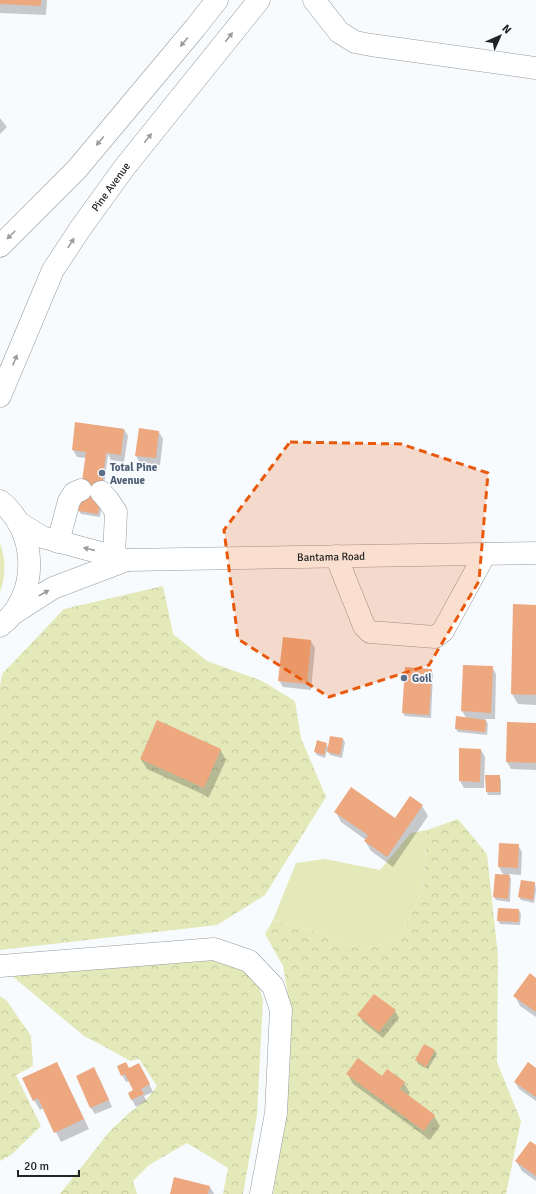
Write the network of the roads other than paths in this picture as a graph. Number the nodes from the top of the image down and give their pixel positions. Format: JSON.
{"nodes":[{"id":1,"x":217,"y":0,"type":"edge"},
{"id":2,"x":259,"y":0,"type":"edge"},
{"id":3,"x":314,"y":0,"type":"edge"},
{"id":4,"x":536,"y":68,"type":"edge"},
{"id":5,"x":0,"y":246,"type":"edge"},
{"id":6,"x":0,"y":396,"type":"edge"},
{"id":7,"x":0,"y":501,"type":"edge"},
{"id":8,"x":19,"y":523,"type":"junction"},
{"id":9,"x":58,"y":542,"type":"junction"},
{"id":10,"x":536,"y":553,"type":"edge"},
{"id":11,"x":485,"y":554,"type":"junction"},
{"id":12,"x":336,"y":556,"type":"junction"},
{"id":13,"x":121,"y":557,"type":"junction"},
{"id":14,"x":6,"y":620,"type":"edge"},
{"id":15,"x":0,"y":966,"type":"edge"},
{"id":16,"x":261,"y":1194,"type":"edge"}],
"edges":[{"from":1,"to":5,"type":"main road","one_way":true},
{"from":6,"to":2,"type":"main road","name":"Pine Avenue","one_way":true},
{"from":3,"to":4,"type":"main road"},
{"from":7,"to":8,"type":"main road"},
{"from":8,"to":9,"type":"main road"},
{"from":8,"to":14,"type":"main road"},
{"from":13,"to":9,"type":"main road","one_way":true},
{"from":9,"to":13,"type":"main road"},
{"from":10,"to":11,"type":"main road","name":"Bantama Road"},
{"from":11,"to":12,"type":"main road","name":"Bantama Road"},
{"from":11,"to":12,"type":"main road"},
{"from":12,"to":13,"type":"main road","name":"Bantama Road"},
{"from":14,"to":13,"type":"main road","one_way":true},
{"from":15,"to":16,"type":"main road"}]}
